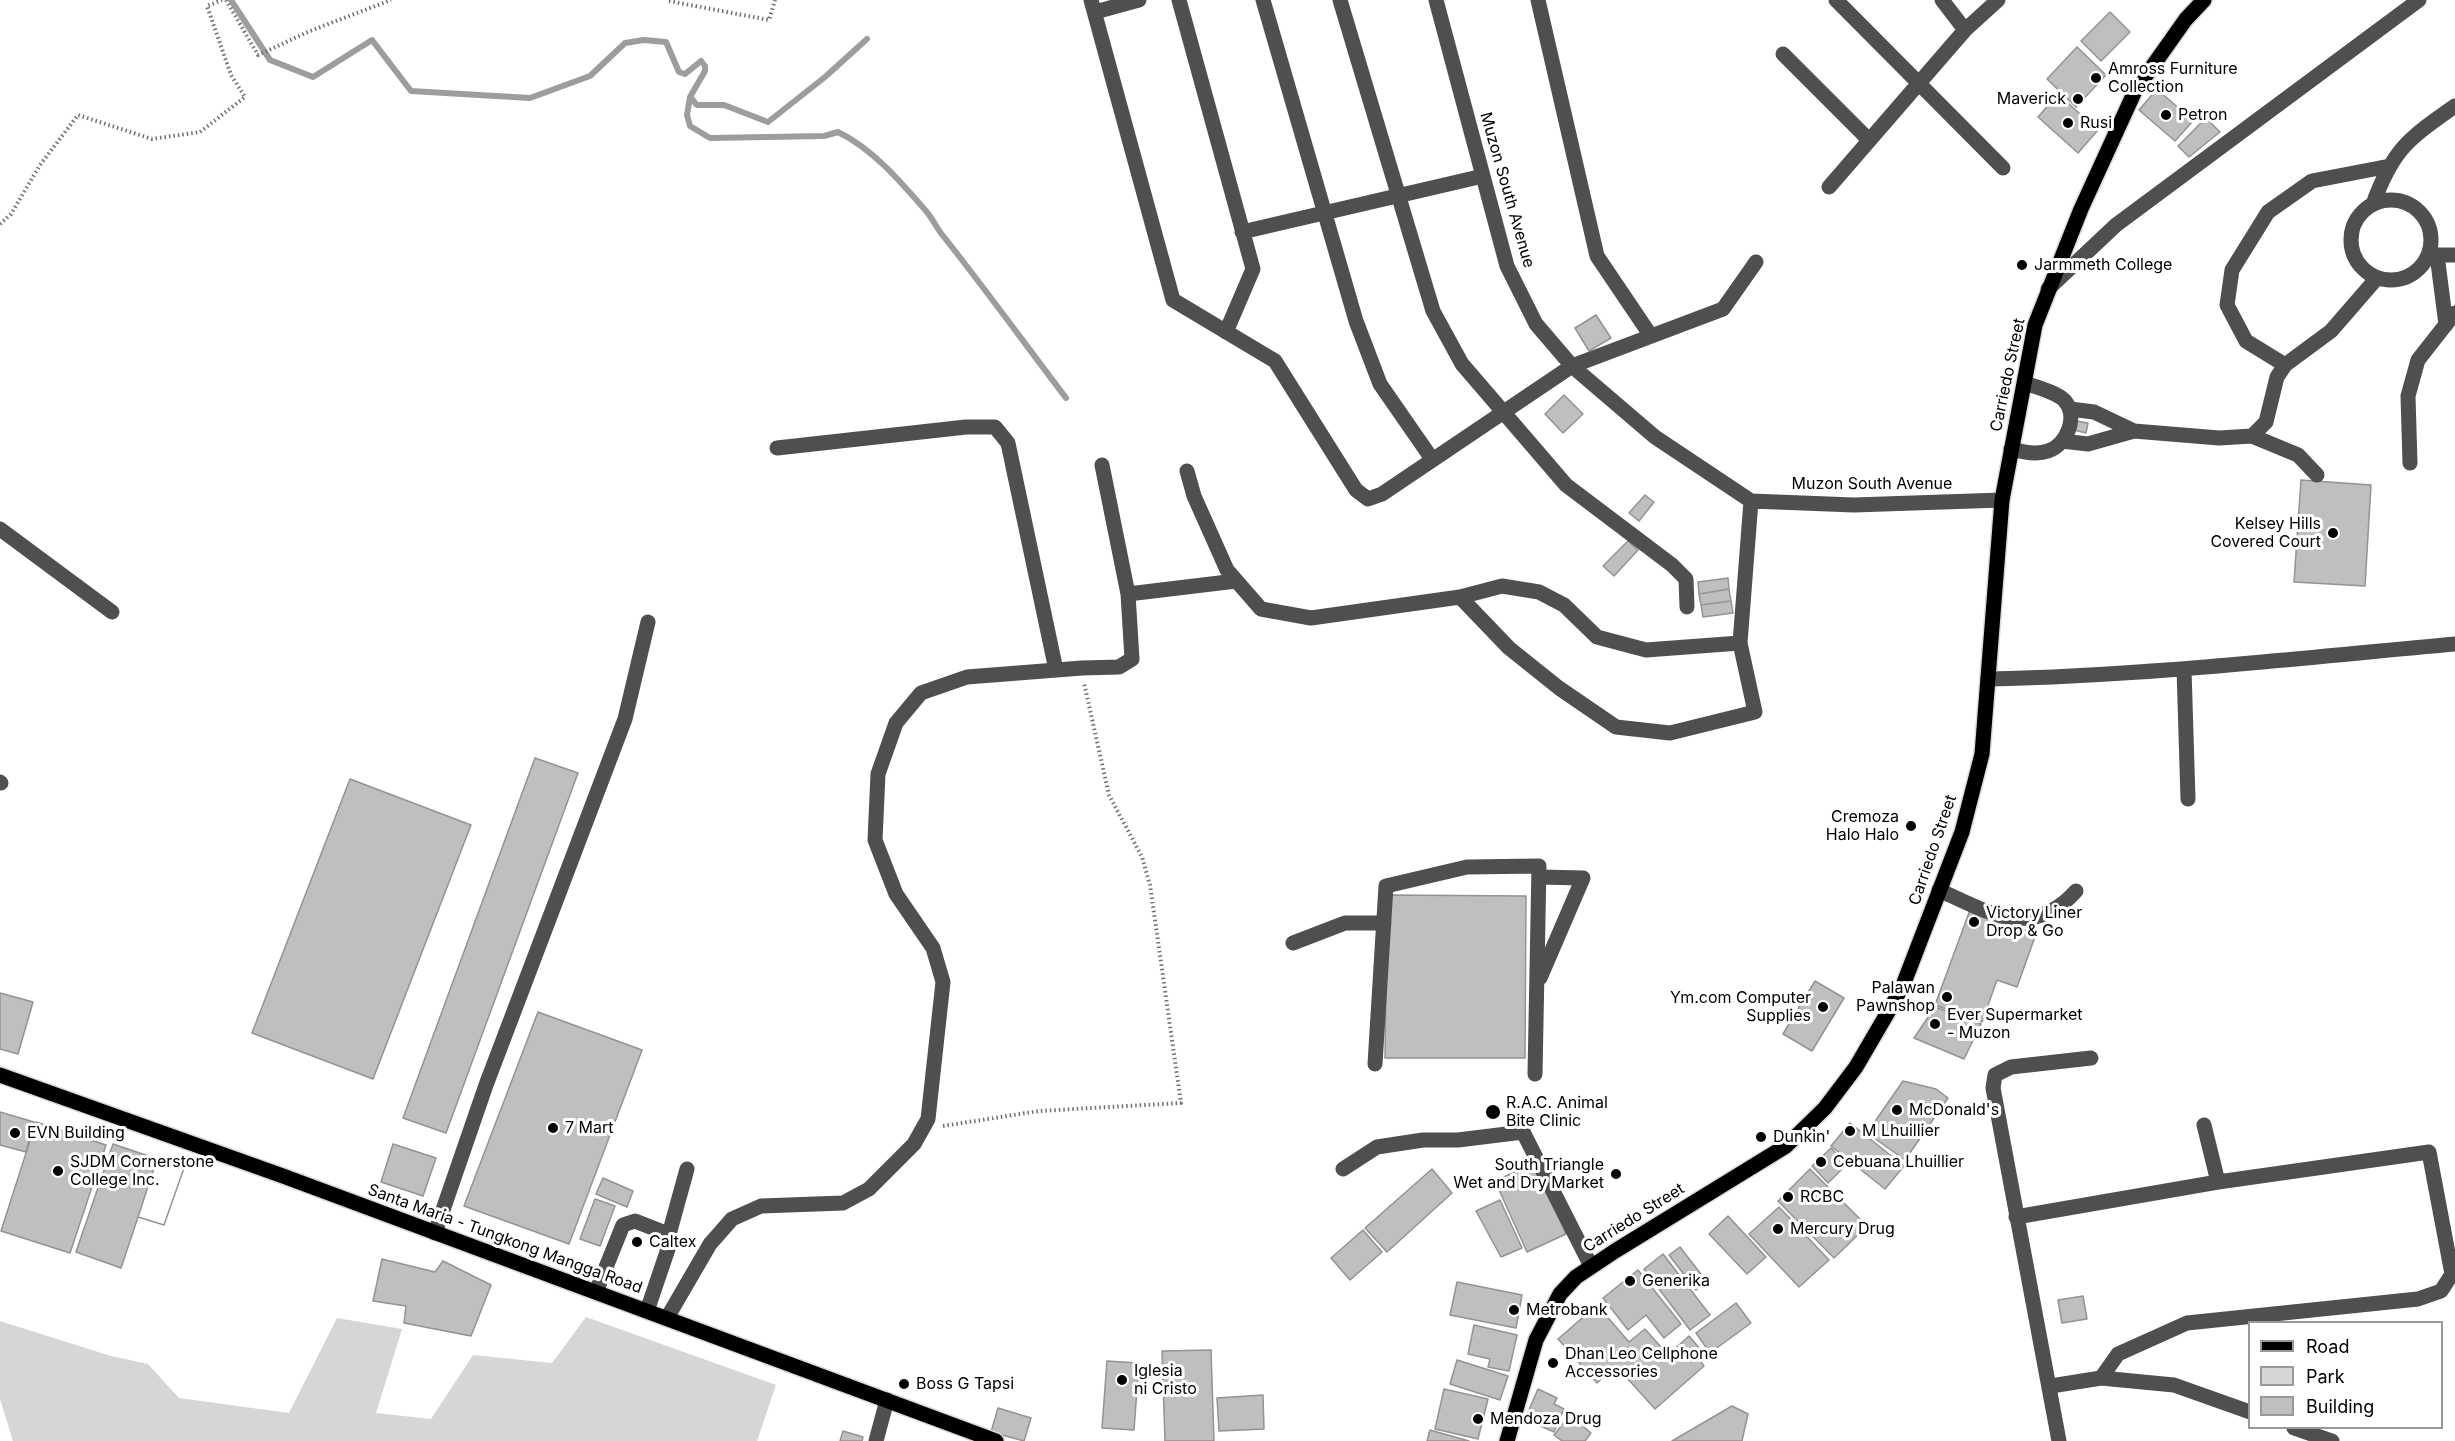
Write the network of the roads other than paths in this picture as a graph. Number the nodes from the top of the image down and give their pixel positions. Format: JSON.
{"nodes":[{"id":1,"x":1139,"y":0,"type":"edge"},
{"id":2,"x":1179,"y":0,"type":"edge"},
{"id":3,"x":1263,"y":0,"type":"edge"},
{"id":4,"x":1340,"y":0,"type":"edge"},
{"id":5,"x":1436,"y":0,"type":"edge"},
{"id":6,"x":1538,"y":0,"type":"edge"},
{"id":7,"x":1836,"y":0,"type":"edge"},
{"id":8,"x":1942,"y":0,"type":"edge"},
{"id":9,"x":1998,"y":0,"type":"edge"},
{"id":10,"x":2204,"y":0,"type":"edge"},
{"id":11,"x":2419,"y":0,"type":"edge"},
{"id":12,"x":1093,"y":6,"type":"edge"},
{"id":13,"x":1965,"y":30,"type":"junction"},
{"id":14,"x":1783,"y":54,"type":"dead end"},
{"id":15,"x":1920,"y":83,"type":"junction"},
{"id":16,"x":2455,"y":106,"type":"edge"},
{"id":17,"x":1869,"y":140,"type":"junction"},
{"id":18,"x":2390,"y":166,"type":"junction"},
{"id":19,"x":2002,"y":168,"type":"dead end"},
{"id":20,"x":1483,"y":176,"type":"junction"},
{"id":21,"x":1829,"y":187,"type":"dead end"},
{"id":22,"x":1399,"y":198,"type":"junction"},
{"id":23,"x":2373,"y":204,"type":"junction"},
{"id":24,"x":1323,"y":214,"type":"junction"},
{"id":25,"x":1242,"y":232,"type":"junction"},
{"id":26,"x":2432,"y":255,"type":"junction"},
{"id":27,"x":2455,"y":255,"type":"edge"},
{"id":28,"x":1756,"y":262,"type":"dead end"},
{"id":29,"x":2378,"y":278,"type":"junction"},
{"id":30,"x":2048,"y":290,"type":"junction"},
{"id":31,"x":2450,"y":319,"type":"edge"},
{"id":32,"x":1226,"y":332,"type":"junction"},
{"id":33,"x":1651,"y":336,"type":"junction"},
{"id":34,"x":2285,"y":365,"type":"junction"},
{"id":35,"x":1572,"y":366,"type":"junction"},
{"id":36,"x":2025,"y":383,"type":"junction"},
{"id":37,"x":2070,"y":409,"type":"junction"},
{"id":38,"x":1501,"y":413,"type":"junction"},
{"id":39,"x":2134,"y":431,"type":"junction"},
{"id":40,"x":2252,"y":436,"type":"junction"},
{"id":41,"x":2062,"y":441,"type":"junction"},
{"id":42,"x":777,"y":448,"type":"dead end"},
{"id":43,"x":2011,"y":449,"type":"junction"},
{"id":44,"x":1432,"y":459,"type":"junction"},
{"id":45,"x":2410,"y":463,"type":"dead end"},
{"id":46,"x":1102,"y":465,"type":"dead end"},
{"id":47,"x":1187,"y":471,"type":"dead end"},
{"id":48,"x":2317,"y":475,"type":"dead end"},
{"id":49,"x":2002,"y":500,"type":"junction"},
{"id":50,"x":1751,"y":501,"type":"junction"},
{"id":51,"x":0,"y":529,"type":"edge"},
{"id":52,"x":1236,"y":581,"type":"junction"},
{"id":53,"x":1128,"y":594,"type":"junction"},
{"id":54,"x":1460,"y":597,"type":"junction"},
{"id":55,"x":1687,"y":607,"type":"dead end"},
{"id":56,"x":112,"y":612,"type":"dead end"},
{"id":57,"x":648,"y":622,"type":"dead end"},
{"id":58,"x":1740,"y":643,"type":"junction"},
{"id":59,"x":2455,"y":644,"type":"edge"},
{"id":60,"x":2184,"y":669,"type":"junction"},
{"id":61,"x":1056,"y":670,"type":"junction"},
{"id":62,"x":1988,"y":679,"type":"junction"},
{"id":63,"x":2188,"y":799,"type":"dead end"},
{"id":64,"x":1539,"y":877,"type":"junction"},
{"id":65,"x":1940,"y":890,"type":"junction"},
{"id":66,"x":2076,"y":891,"type":"dead end"},
{"id":67,"x":1384,"y":922,"type":"junction"},
{"id":68,"x":1293,"y":942,"type":"dead end"},
{"id":69,"x":1536,"y":987,"type":"junction"},
{"id":70,"x":2091,"y":1058,"type":"dead end"},
{"id":71,"x":1375,"y":1064,"type":"dead end"},
{"id":72,"x":1535,"y":1074,"type":"dead end"},
{"id":73,"x":0,"y":1075,"type":"edge"},
{"id":74,"x":2204,"y":1125,"type":"dead end"},
{"id":75,"x":687,"y":1168,"type":"dead end"},
{"id":76,"x":1343,"y":1169,"type":"dead end"},
{"id":77,"x":2218,"y":1182,"type":"junction"},
{"id":78,"x":2016,"y":1217,"type":"junction"},
{"id":79,"x":435,"y":1233,"type":"junction"},
{"id":80,"x":668,"y":1238,"type":"junction"},
{"id":81,"x":1592,"y":1266,"type":"junction"},
{"id":82,"x":596,"y":1292,"type":"junction"},
{"id":83,"x":647,"y":1311,"type":"junction"},
{"id":84,"x":667,"y":1318,"type":"junction"},
{"id":85,"x":2101,"y":1378,"type":"junction"},
{"id":86,"x":2051,"y":1386,"type":"junction"},
{"id":87,"x":887,"y":1400,"type":"junction"},
{"id":88,"x":2248,"y":1411,"type":"edge"},
{"id":89,"x":2297,"y":1429,"type":"edge"},
{"id":90,"x":973,"y":1438,"type":"edge"},
{"id":91,"x":876,"y":1441,"type":"edge"},
{"id":92,"x":996,"y":1441,"type":"edge"},
{"id":93,"x":1507,"y":1441,"type":"edge"},
{"id":94,"x":2059,"y":1441,"type":"edge"},
{"id":95,"x":2332,"y":1441,"type":"edge"}],
"edges":[{"from":1,"to":12,"type":"street"},
{"from":2,"to":25,"type":"street"},
{"from":3,"to":24,"type":"street"},
{"from":4,"to":22,"type":"street"},
{"from":5,"to":20,"type":"street","name":"Muzon South Avenue"},
{"from":6,"to":33,"type":"street"},
{"from":7,"to":15,"type":"street"},
{"from":8,"to":13,"type":"street"},
{"from":9,"to":13,"type":"street"},
{"from":10,"to":30,"type":"main road","name":"Carriedo Street"},
{"from":11,"to":30,"type":"street"},
{"from":12,"to":32,"type":"street"},
{"from":13,"to":15,"type":"street"},
{"from":14,"to":17,"type":"street"},
{"from":15,"to":17,"type":"street"},
{"from":15,"to":19,"type":"street"},
{"from":16,"to":18,"type":"street"},
{"from":17,"to":21,"type":"street"},
{"from":18,"to":23,"type":"street"},
{"from":18,"to":34,"type":"street"},
{"from":20,"to":22,"type":"street"},
{"from":20,"to":35,"type":"street","name":"Muzon South Avenue"},
{"from":22,"to":24,"type":"street"},
{"from":22,"to":38,"type":"street"},
{"from":23,"to":26,"type":"street"},
{"from":23,"to":29,"type":"street"},
{"from":24,"to":25,"type":"street"},
{"from":24,"to":44,"type":"street"},
{"from":25,"to":32,"type":"street"},
{"from":26,"to":27,"type":"street"},
{"from":26,"to":29,"type":"street"},
{"from":26,"to":31,"type":"street"},
{"from":28,"to":33,"type":"street"},
{"from":29,"to":34,"type":"street"},
{"from":30,"to":36,"type":"main road","name":"Carriedo Street"},
{"from":31,"to":45,"type":"street"},
{"from":32,"to":44,"type":"street"},
{"from":33,"to":35,"type":"street"},
{"from":34,"to":40,"type":"street"},
{"from":35,"to":38,"type":"street"},
{"from":35,"to":50,"type":"street","name":"Muzon South Avenue"},
{"from":36,"to":37,"type":"street"},
{"from":36,"to":43,"type":"main road","name":"Carriedo Street"},
{"from":37,"to":39,"type":"street"},
{"from":37,"to":41,"type":"street"},
{"from":38,"to":44,"type":"street"},
{"from":38,"to":55,"type":"street"},
{"from":39,"to":40,"type":"street"},
{"from":39,"to":41,"type":"street"},
{"from":40,"to":48,"type":"street"},
{"from":41,"to":43,"type":"street"},
{"from":42,"to":61,"type":"street"},
{"from":43,"to":49,"type":"main road","name":"Carriedo Street"},
{"from":46,"to":53,"type":"street"},
{"from":47,"to":52,"type":"street"},
{"from":49,"to":50,"type":"street","name":"Muzon South Avenue"},
{"from":49,"to":62,"type":"main road","name":"Carriedo Street"},
{"from":50,"to":58,"type":"street"},
{"from":51,"to":56,"type":"street"},
{"from":52,"to":53,"type":"street"},
{"from":52,"to":54,"type":"street"},
{"from":53,"to":61,"type":"street"},
{"from":54,"to":58,"type":"street"},
{"from":54,"to":58,"type":"street"},
{"from":57,"to":79,"type":"street"},
{"from":59,"to":60,"type":"street"},
{"from":60,"to":62,"type":"street"},
{"from":60,"to":63,"type":"street"},
{"from":61,"to":84,"type":"street"},
{"from":62,"to":65,"type":"main road","name":"Carriedo Street"},
{"from":64,"to":67,"type":"street"},
{"from":64,"to":69,"type":"street"},
{"from":64,"to":69,"type":"street"},
{"from":65,"to":66,"type":"street"},
{"from":65,"to":81,"type":"main road","name":"Carriedo Street"},
{"from":67,"to":68,"type":"street"},
{"from":67,"to":71,"type":"street"},
{"from":69,"to":72,"type":"street"},
{"from":70,"to":78,"type":"street"},
{"from":73,"to":79,"type":"main road","name":"Santa Maria - Tungkong Mangga Road"},
{"from":74,"to":77,"type":"street"},
{"from":75,"to":80,"type":"street"},
{"from":76,"to":81,"type":"street"},
{"from":77,"to":78,"type":"street"},
{"from":77,"to":85,"type":"street"},
{"from":78,"to":86,"type":"street"},
{"from":79,"to":82,"type":"main road","name":"Santa Maria - Tungkong Mangga Road"},
{"from":80,"to":82,"type":"street"},
{"from":80,"to":83,"type":"street"},
{"from":81,"to":93,"type":"main road","name":"Carriedo Street"},
{"from":82,"to":83,"type":"main road","name":"Santa Maria - Tungkong Mangga Road"},
{"from":83,"to":84,"type":"main road","name":"Santa Maria - Tungkong Mangga Road"},
{"from":84,"to":87,"type":"main road","name":"Santa Maria - Tungkong Mangga Road"},
{"from":85,"to":86,"type":"street"},
{"from":85,"to":88,"type":"street"},
{"from":86,"to":94,"type":"street"},
{"from":87,"to":90,"type":"main road","name":"Santa Maria - Tungkong Mangga Road"},
{"from":87,"to":91,"type":"street"},
{"from":89,"to":95,"type":"street"},
{"from":90,"to":92,"type":"main road","name":"Santa Maria - Tungkong Mangga Road"}]}
